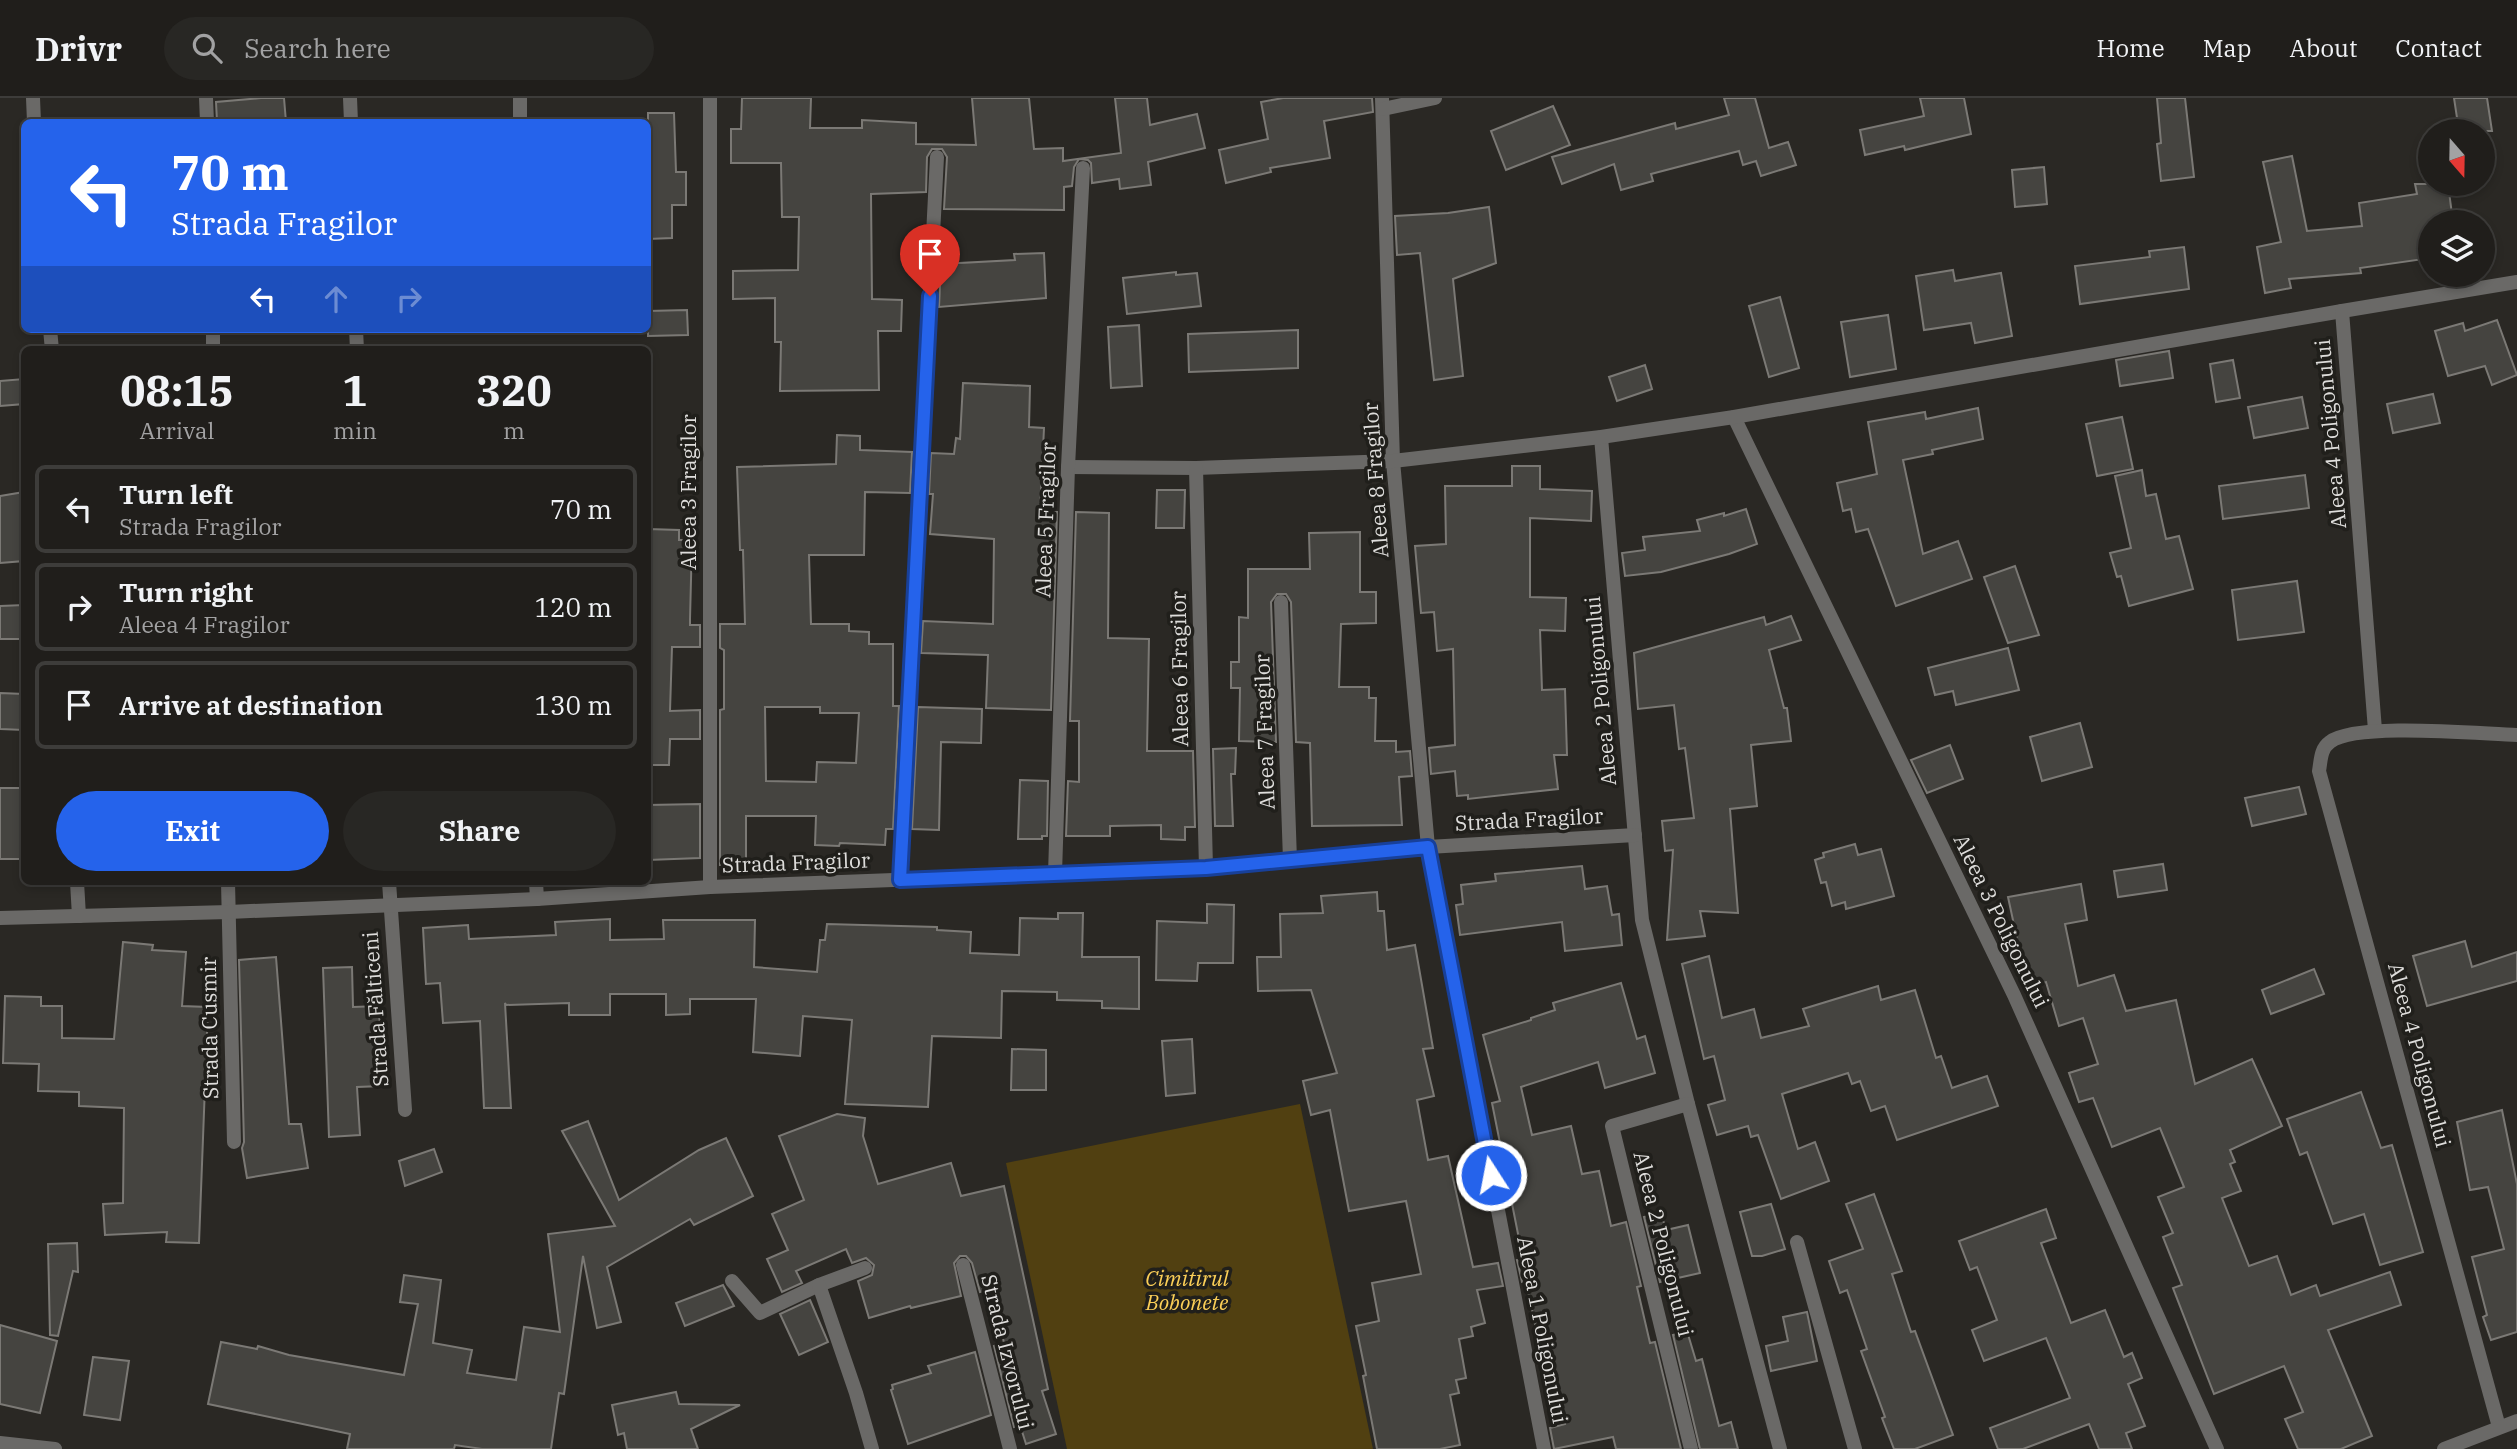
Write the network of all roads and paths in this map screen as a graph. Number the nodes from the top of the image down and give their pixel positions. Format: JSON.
{"nodes":[{"id":1,"x":33,"y":98,"type":"edge"},
{"id":2,"x":206,"y":98,"type":"edge"},
{"id":3,"x":350,"y":98,"type":"edge"},
{"id":4,"x":520,"y":98,"type":"edge"},
{"id":5,"x":710,"y":98,"type":"edge"},
{"id":6,"x":1434,"y":98,"type":"edge"},
{"id":7,"x":1382,"y":104,"type":"edge"},
{"id":8,"x":34,"y":119,"type":"edge"},
{"id":9,"x":207,"y":119,"type":"edge"},
{"id":10,"x":351,"y":119,"type":"edge"},
{"id":11,"x":520,"y":119,"type":"edge"},
{"id":12,"x":937,"y":157,"type":"dead end"},
{"id":13,"x":1083,"y":169,"type":"dead end"},
{"id":14,"x":2517,"y":282,"type":"edge"},
{"id":15,"x":2342,"y":311,"type":"junction"},
{"id":16,"x":1734,"y":417,"type":"junction"},
{"id":17,"x":1601,"y":437,"type":"junction"},
{"id":18,"x":1393,"y":461,"type":"junction"},
{"id":19,"x":1068,"y":467,"type":"junction"},
{"id":20,"x":1196,"y":468,"type":"junction"},
{"id":21,"x":1282,"y":602,"type":"dead end"},
{"id":22,"x":2375,"y":730,"type":"junction"},
{"id":23,"x":2517,"y":735,"type":"edge"},
{"id":24,"x":1634,"y":835,"type":"junction"},
{"id":25,"x":1428,"y":847,"type":"junction"},
{"id":26,"x":1290,"y":860,"type":"junction"},
{"id":27,"x":1206,"y":868,"type":"junction"},
{"id":28,"x":1055,"y":874,"type":"junction"},
{"id":29,"x":900,"y":880,"type":"junction"},
{"id":30,"x":77,"y":885,"type":"edge"},
{"id":31,"x":228,"y":885,"type":"edge"},
{"id":32,"x":388,"y":885,"type":"edge"},
{"id":33,"x":536,"y":885,"type":"edge"},
{"id":34,"x":710,"y":887,"type":"junction"},
{"id":35,"x":537,"y":899,"type":"junction"},
{"id":36,"x":390,"y":905,"type":"junction"},
{"id":37,"x":229,"y":912,"type":"junction"},
{"id":38,"x":79,"y":916,"type":"junction"},
{"id":39,"x":0,"y":918,"type":"edge"},
{"id":40,"x":1688,"y":1104,"type":"junction"},
{"id":41,"x":405,"y":1110,"type":"dead end"},
{"id":42,"x":234,"y":1142,"type":"dead end"},
{"id":43,"x":1797,"y":1242,"type":"dead end"},
{"id":44,"x":963,"y":1265,"type":"dead end"},
{"id":45,"x":865,"y":1268,"type":"dead end"},
{"id":46,"x":733,"y":1281,"type":"dead end"},
{"id":47,"x":819,"y":1284,"type":"junction"},
{"id":48,"x":2517,"y":1421,"type":"edge"},
{"id":49,"x":2498,"y":1427,"type":"junction"},
{"id":50,"x":0,"y":1443,"type":"edge"},
{"id":51,"x":55,"y":1449,"type":"edge"},
{"id":52,"x":872,"y":1449,"type":"edge"},
{"id":53,"x":1010,"y":1449,"type":"edge"},
{"id":54,"x":1544,"y":1449,"type":"edge"},
{"id":55,"x":1691,"y":1449,"type":"edge"},
{"id":56,"x":1780,"y":1449,"type":"edge"},
{"id":57,"x":1855,"y":1449,"type":"edge"},
{"id":58,"x":2217,"y":1449,"type":"edge"},
{"id":59,"x":2444,"y":1449,"type":"edge"}],
"edges":[{"from":1,"to":8,"type":"street"},
{"from":2,"to":9,"type":"street"},
{"from":3,"to":10,"type":"street"},
{"from":4,"to":11,"type":"street"},
{"from":5,"to":34,"type":"street","name":"Aleea 3 Fragilor"},
{"from":6,"to":7,"type":"street"},
{"from":7,"to":18,"type":"street","name":"Aleea 8 Fragilor"},
{"from":12,"to":29,"type":"street"},
{"from":13,"to":19,"type":"street","name":"Aleea 5 Fragilor"},
{"from":14,"to":15,"type":"street","name":"Aleea 4 Poligonului"},
{"from":15,"to":16,"type":"street"},
{"from":15,"to":22,"type":"street","name":"Aleea 4 Poligonului"},
{"from":16,"to":17,"type":"street"},
{"from":16,"to":58,"type":"street","name":"Aleea 3 Poligonului"},
{"from":17,"to":18,"type":"street"},
{"from":17,"to":24,"type":"street","name":"Aleea 2 Poligonului"},
{"from":18,"to":20,"type":"street"},
{"from":18,"to":25,"type":"street","name":"Aleea 8 Fragilor"},
{"from":19,"to":20,"type":"street"},
{"from":19,"to":28,"type":"street","name":"Aleea 5 Fragilor"},
{"from":20,"to":27,"type":"street","name":"Aleea 6 Fragilor"},
{"from":21,"to":26,"type":"street","name":"Aleea 7 Fragilor"},
{"from":22,"to":23,"type":"street","name":"Aleea 4 Poligonului"},
{"from":22,"to":49,"type":"street","name":"Aleea 4 Poligonului"},
{"from":24,"to":25,"type":"street","name":"Strada Fragilor"},
{"from":24,"to":40,"type":"street","name":"Aleea 2 Poligonului"},
{"from":25,"to":26,"type":"street","name":"Strada Fragilor"},
{"from":25,"to":54,"type":"street","name":"Aleea 1 Poligonului"},
{"from":26,"to":27,"type":"street","name":"Strada Fragilor"},
{"from":27,"to":28,"type":"street","name":"Strada Fragilor"},
{"from":28,"to":29,"type":"street","name":"Strada Fragilor"},
{"from":29,"to":34,"type":"street","name":"Strada Fragilor"},
{"from":30,"to":38,"type":"street"},
{"from":31,"to":37,"type":"street","name":"Strada Cusmir"},
{"from":32,"to":36,"type":"street","name":"Strada Fălticeni"},
{"from":33,"to":35,"type":"street"},
{"from":34,"to":35,"type":"street","name":"Strada Fragilor"},
{"from":35,"to":36,"type":"street","name":"Strada Fragilor"},
{"from":36,"to":37,"type":"street","name":"Strada Fragilor"},
{"from":36,"to":41,"type":"street","name":"Strada Fălticeni"},
{"from":37,"to":38,"type":"street","name":"Strada Fragilor"},
{"from":37,"to":42,"type":"street","name":"Strada Cusmir"},
{"from":38,"to":39,"type":"street","name":"Strada Fragilor"},
{"from":40,"to":55,"type":"street","name":"Aleea 2 Poligonului"},
{"from":40,"to":56,"type":"street","name":"Aleea 2 Poligonului"},
{"from":43,"to":57,"type":"street"},
{"from":44,"to":53,"type":"street","name":"Strada Izvorului"},
{"from":45,"to":47,"type":"street"},
{"from":46,"to":47,"type":"street"},
{"from":47,"to":52,"type":"street"},
{"from":48,"to":49,"type":"street"},
{"from":49,"to":59,"type":"street"},
{"from":50,"to":51,"type":"street"}]}
